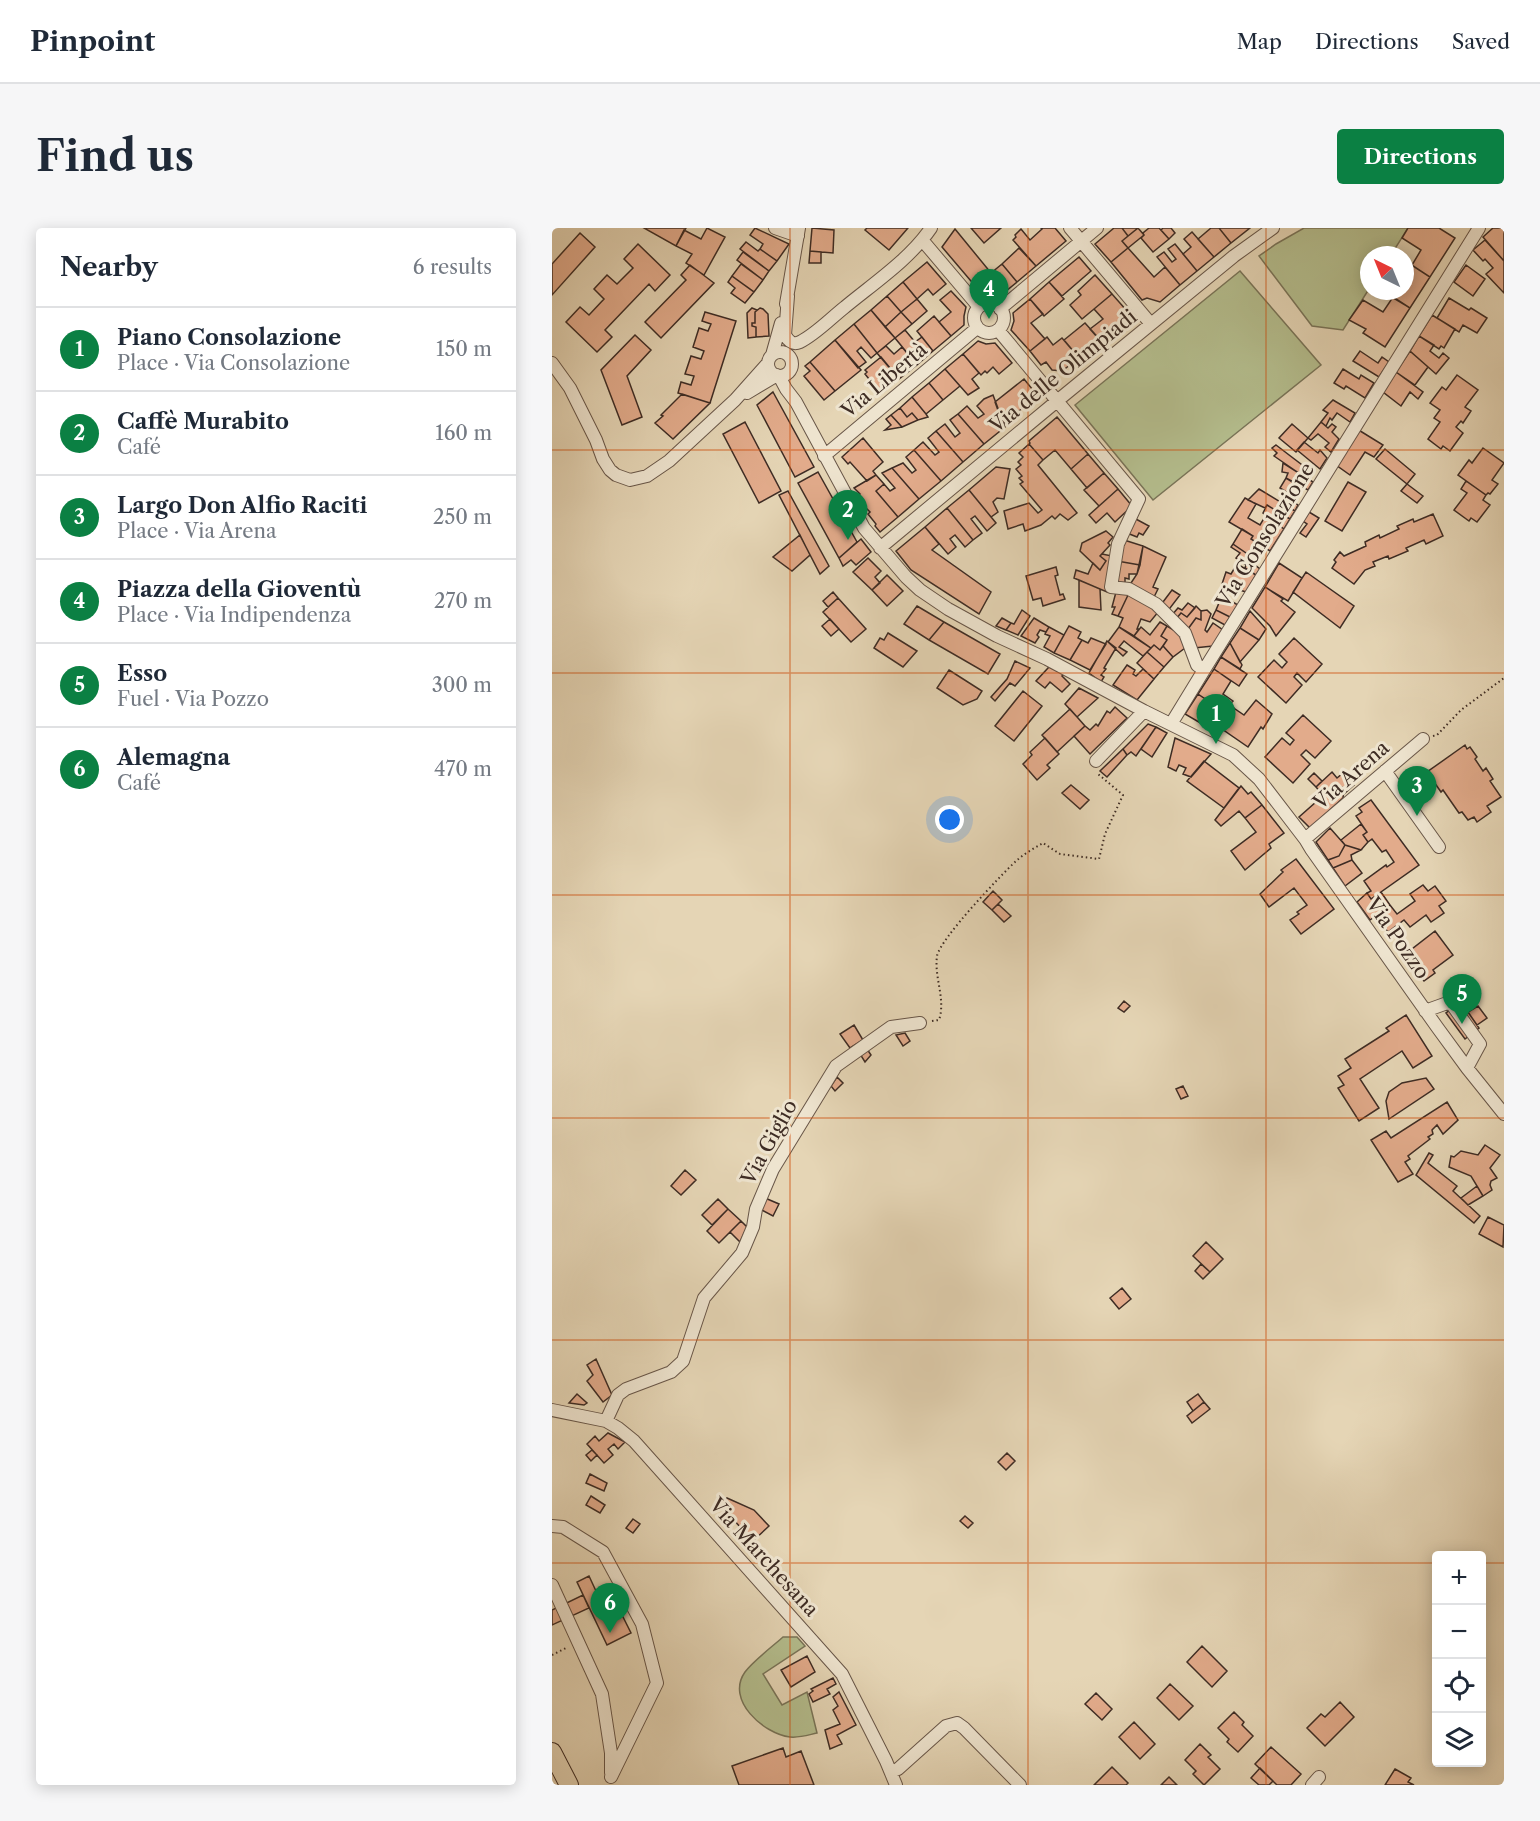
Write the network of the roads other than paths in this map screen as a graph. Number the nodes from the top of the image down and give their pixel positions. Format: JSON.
{"nodes":[{"id":1,"x":775,"y":228,"type":"edge"},
{"id":2,"x":931,"y":228,"type":"edge"},
{"id":3,"x":1070,"y":228,"type":"edge"},
{"id":4,"x":1096,"y":228,"type":"edge"},
{"id":5,"x":1273,"y":228,"type":"edge"},
{"id":6,"x":1479,"y":228,"type":"edge"},
{"id":7,"x":799,"y":232,"type":"edge"},
{"id":8,"x":922,"y":241,"type":"junction"},
{"id":9,"x":1081,"y":241,"type":"junction"},
{"id":10,"x":788,"y":296,"type":"junction"},
{"id":11,"x":975,"y":303,"type":"junction"},
{"id":12,"x":1004,"y":305,"type":"junction"},
{"id":13,"x":1151,"y":324,"type":"junction"},
{"id":14,"x":820,"y":327,"type":"junction"},
{"id":15,"x":973,"y":331,"type":"junction"},
{"id":16,"x":1001,"y":334,"type":"junction"},
{"id":17,"x":770,"y":359,"type":"junction"},
{"id":18,"x":552,"y":363,"type":"edge"},
{"id":19,"x":792,"y":363,"type":"junction"},
{"id":20,"x":778,"y":376,"type":"junction"},
{"id":21,"x":735,"y":400,"type":"junction"},
{"id":22,"x":1057,"y":400,"type":"junction"},
{"id":23,"x":796,"y":402,"type":"junction"},
{"id":24,"x":824,"y":456,"type":"junction"},
{"id":25,"x":880,"y":548,"type":"junction"},
{"id":26,"x":1204,"y":670,"type":"junction"},
{"id":27,"x":1144,"y":711,"type":"junction"},
{"id":28,"x":1171,"y":724,"type":"junction"},
{"id":29,"x":1423,"y":740,"type":"road end"},
{"id":30,"x":1096,"y":761,"type":"road end"},
{"id":31,"x":1385,"y":771,"type":"junction"},
{"id":32,"x":1305,"y":839,"type":"junction"},
{"id":33,"x":1439,"y":847,"type":"dead end"},
{"id":34,"x":1425,"y":1011,"type":"junction"},
{"id":35,"x":921,"y":1023,"type":"road end"},
{"id":36,"x":1467,"y":1068,"type":"junction"},
{"id":37,"x":1504,"y":1114,"type":"edge"},
{"id":38,"x":552,"y":1410,"type":"edge"},
{"id":39,"x":606,"y":1421,"type":"junction"},
{"id":40,"x":552,"y":1526,"type":"edge"},
{"id":41,"x":552,"y":1585,"type":"edge"},
{"id":42,"x":552,"y":1752,"type":"edge"},
{"id":43,"x":891,"y":1772,"type":"junction"},
{"id":44,"x":610,"y":1781,"type":"edge"},
{"id":45,"x":569,"y":1785,"type":"edge"},
{"id":46,"x":896,"y":1785,"type":"edge"},
{"id":47,"x":1020,"y":1785,"type":"edge"}],
"edges":[{"from":1,"to":7,"type":"street"},
{"from":2,"to":8,"type":"street"},
{"from":3,"to":9,"type":"street"},
{"from":4,"to":9,"type":"street"},
{"from":5,"to":13,"type":"street","name":"Via delle Olimpiadi"},
{"from":6,"to":26,"type":"street","name":"Via Consolazione"},
{"from":7,"to":10,"type":"street"},
{"from":8,"to":11,"type":"street"},
{"from":8,"to":14,"type":"street"},
{"from":9,"to":12,"type":"street"},
{"from":9,"to":13,"type":"street"},
{"from":10,"to":14,"type":"street"},
{"from":10,"to":17,"type":"street"},
{"from":11,"to":12,"type":"street"},
{"from":11,"to":15,"type":"street"},
{"from":12,"to":16,"type":"street"},
{"from":13,"to":22,"type":"street","name":"Via delle Olimpiadi"},
{"from":14,"to":19,"type":"street"},
{"from":15,"to":16,"type":"street"},
{"from":15,"to":24,"type":"street","name":"Via Libertà"},
{"from":16,"to":22,"type":"street"},
{"from":17,"to":19,"type":"street"},
{"from":17,"to":20,"type":"street"},
{"from":17,"to":21,"type":"street"},
{"from":18,"to":21,"type":"street"},
{"from":19,"to":20,"type":"street"},
{"from":19,"to":23,"type":"street"},
{"from":20,"to":21,"type":"street"},
{"from":20,"to":23,"type":"street"},
{"from":22,"to":25,"type":"street","name":"Via delle Olimpiadi"},
{"from":22,"to":26,"type":"street"},
{"from":23,"to":24,"type":"street","name":"Via Pozzo"},
{"from":24,"to":25,"type":"street","name":"Via Pozzo"},
{"from":25,"to":27,"type":"street","name":"Via Pozzo"},
{"from":26,"to":28,"type":"street","name":"Via Consolazione"},
{"from":27,"to":28,"type":"street","name":"Via Pozzo"},
{"from":27,"to":30,"type":"street"},
{"from":28,"to":32,"type":"street","name":"Via Pozzo"},
{"from":29,"to":31,"type":"street","name":"Via Arena"},
{"from":31,"to":32,"type":"street","name":"Via Arena"},
{"from":31,"to":33,"type":"street"},
{"from":32,"to":34,"type":"street","name":"Via Pozzo"},
{"from":34,"to":36,"type":"street","name":"Via Pozzo"},
{"from":34,"to":36,"type":"street"},
{"from":35,"to":39,"type":"street","name":"Via Giglio"},
{"from":36,"to":37,"type":"street","name":"Via Pozzo"},
{"from":38,"to":39,"type":"street","name":"Via Marchesana"},
{"from":39,"to":43,"type":"street","name":"Via Marchesana"},
{"from":40,"to":44,"type":"street"},
{"from":41,"to":44,"type":"street"},
{"from":42,"to":45,"type":"highway"},
{"from":43,"to":46,"type":"street","name":"Via Marchesana"},
{"from":43,"to":47,"type":"street"}]}
